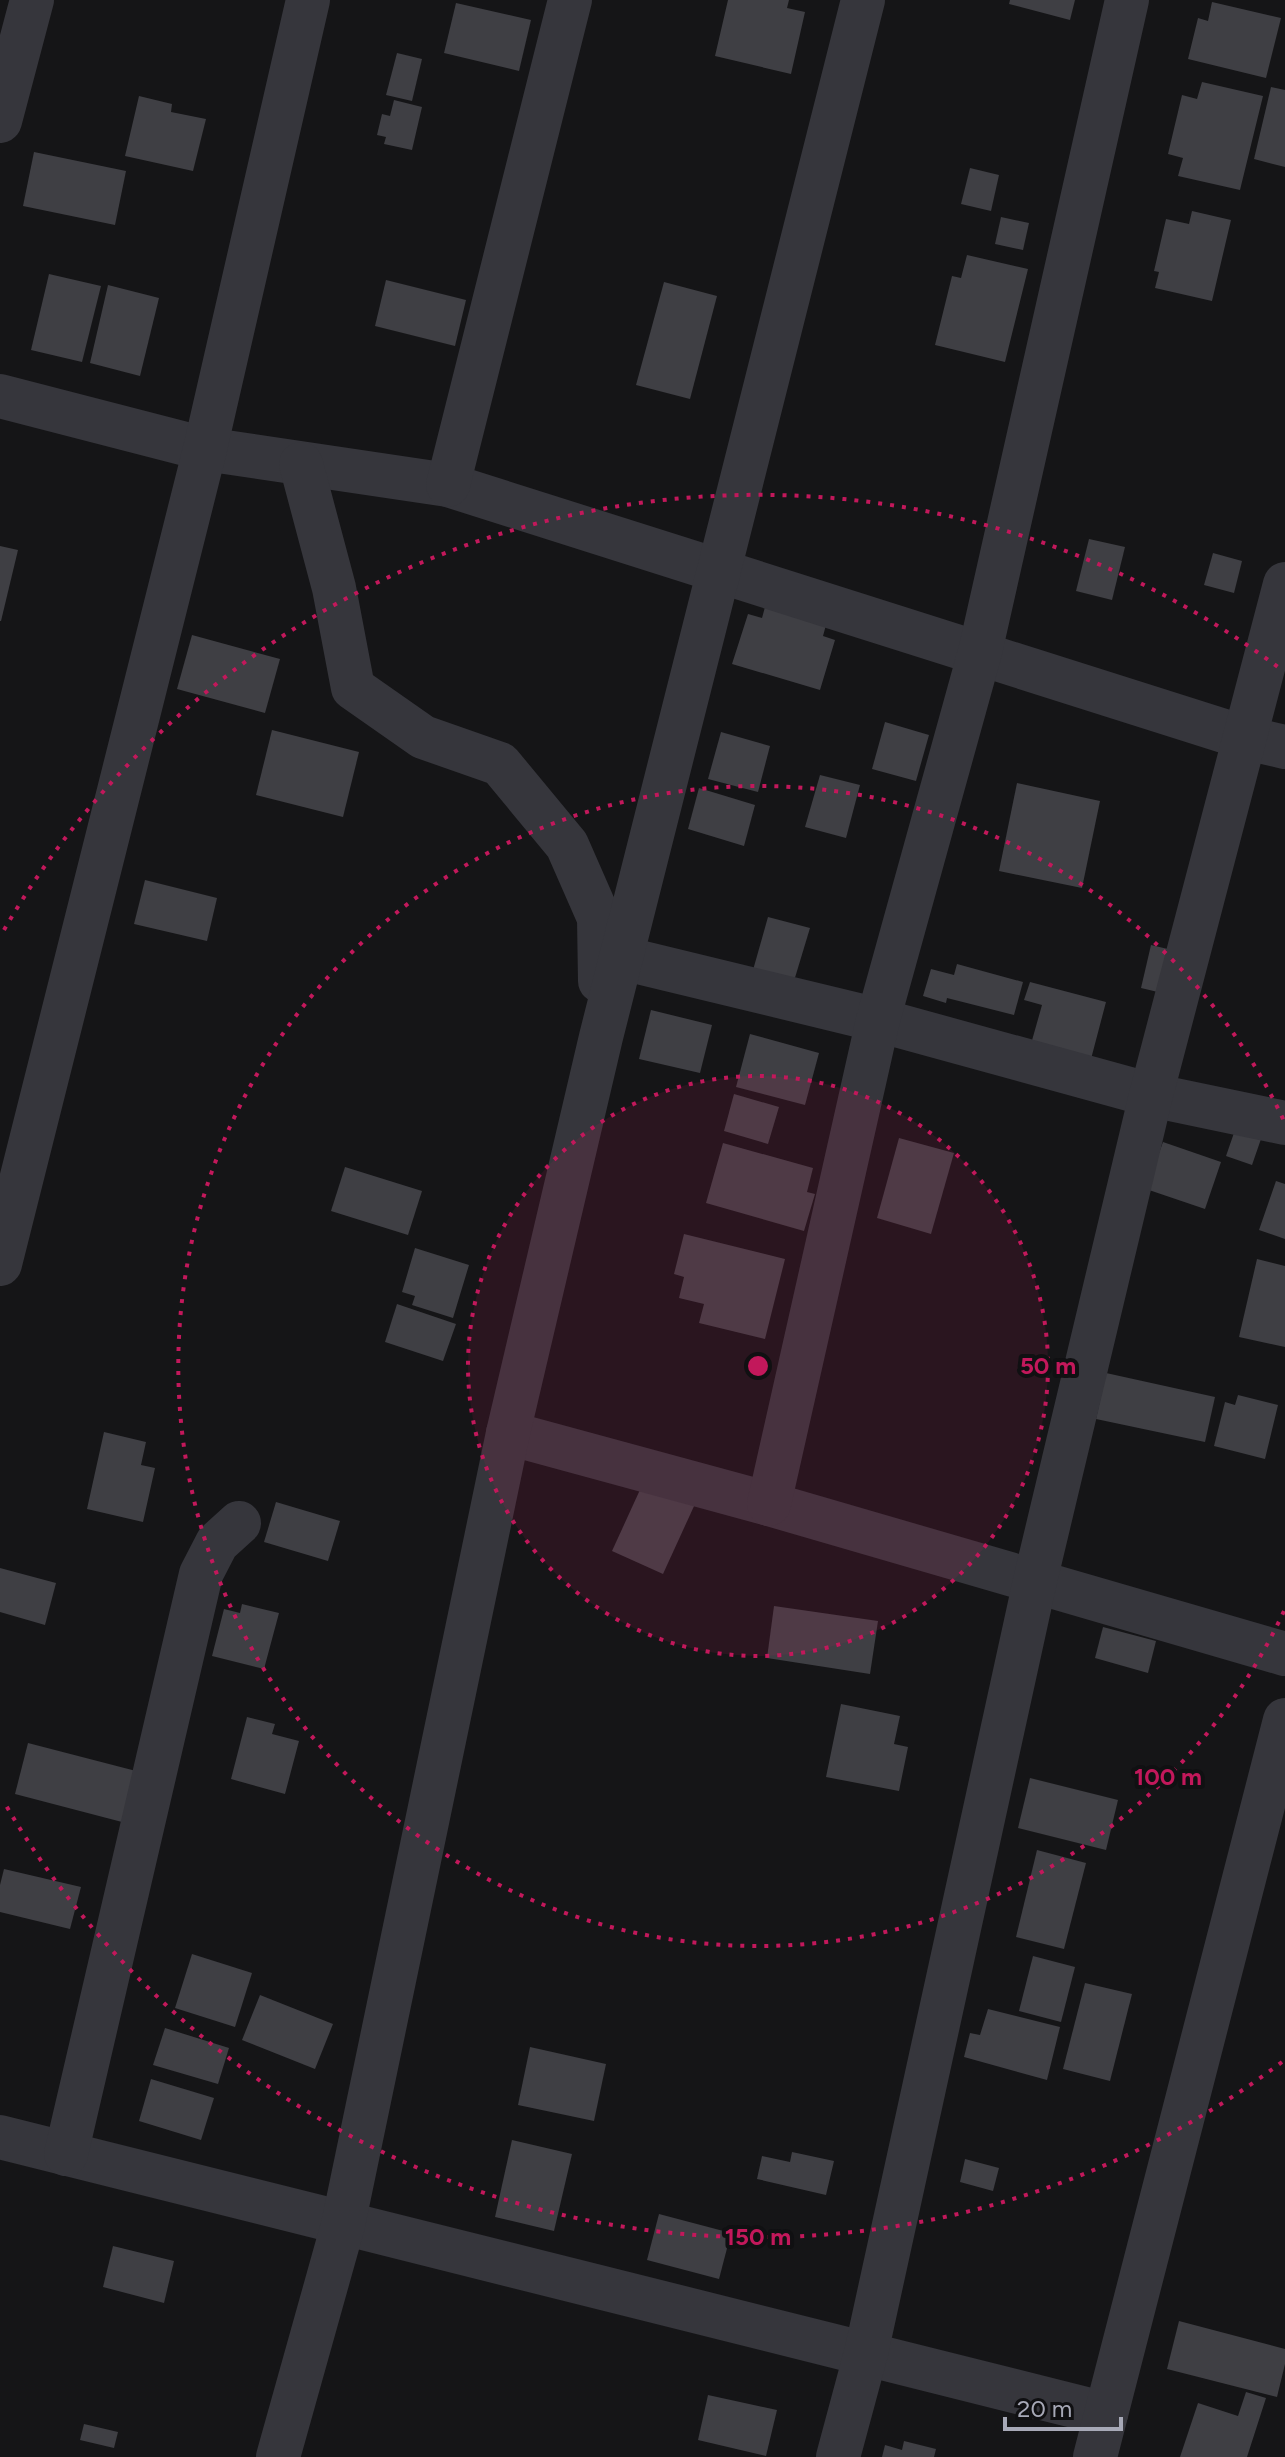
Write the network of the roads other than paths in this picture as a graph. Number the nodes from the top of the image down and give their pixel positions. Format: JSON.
{"nodes":[{"id":1,"x":32,"y":0,"type":"edge"},
{"id":2,"x":308,"y":0,"type":"edge"},
{"id":3,"x":570,"y":0,"type":"edge"},
{"id":4,"x":863,"y":0,"type":"edge"},
{"id":5,"x":1127,"y":0,"type":"edge"},
{"id":6,"x":10,"y":36,"type":"edge"},
{"id":7,"x":0,"y":121,"type":"edge"},
{"id":8,"x":0,"y":396,"type":"edge"},
{"id":9,"x":205,"y":449,"type":"junction"},
{"id":10,"x":301,"y":464,"type":"junction"},
{"id":11,"x":448,"y":485,"type":"junction"},
{"id":12,"x":718,"y":569,"type":"junction"},
{"id":13,"x":1285,"y":584,"type":"edge"},
{"id":14,"x":980,"y":652,"type":"junction"},
{"id":15,"x":1266,"y":743,"type":"edge"},
{"id":16,"x":622,"y":958,"type":"junction"},
{"id":17,"x":878,"y":1020,"type":"junction"},
{"id":18,"x":601,"y":1037,"type":"junction"},
{"id":19,"x":1151,"y":1095,"type":"junction"},
{"id":20,"x":1285,"y":1123,"type":"edge"},
{"id":21,"x":0,"y":1264,"type":"edge"},
{"id":22,"x":508,"y":1433,"type":"junction"},
{"id":23,"x":769,"y":1504,"type":"junction"},
{"id":24,"x":239,"y":1523,"type":"dead end"},
{"id":25,"x":1035,"y":1581,"type":"junction"},
{"id":26,"x":1285,"y":1654,"type":"edge"},
{"id":27,"x":1285,"y":1720,"type":"edge"},
{"id":28,"x":0,"y":2137,"type":"edge"},
{"id":29,"x":66,"y":2154,"type":"junction"},
{"id":30,"x":343,"y":2225,"type":"junction"},
{"id":31,"x":866,"y":2353,"type":"junction"},
{"id":32,"x":1106,"y":2414,"type":"junction"},
{"id":33,"x":278,"y":2457,"type":"edge"},
{"id":34,"x":838,"y":2457,"type":"edge"},
{"id":35,"x":1095,"y":2457,"type":"edge"}],
"edges":[{"from":1,"to":6,"type":"street"},
{"from":2,"to":9,"type":"street"},
{"from":3,"to":11,"type":"street"},
{"from":4,"to":12,"type":"street"},
{"from":5,"to":14,"type":"street"},
{"from":6,"to":7,"type":"street"},
{"from":8,"to":9,"type":"street"},
{"from":9,"to":10,"type":"street"},
{"from":9,"to":21,"type":"street"},
{"from":10,"to":11,"type":"street"},
{"from":10,"to":18,"type":"street"},
{"from":11,"to":12,"type":"street"},
{"from":12,"to":14,"type":"street"},
{"from":12,"to":16,"type":"street"},
{"from":13,"to":15,"type":"street"},
{"from":14,"to":15,"type":"street"},
{"from":14,"to":17,"type":"street"},
{"from":15,"to":19,"type":"street"},
{"from":16,"to":17,"type":"street"},
{"from":16,"to":18,"type":"street"},
{"from":17,"to":19,"type":"street"},
{"from":17,"to":23,"type":"street"},
{"from":18,"to":22,"type":"street"},
{"from":19,"to":20,"type":"street"},
{"from":19,"to":25,"type":"street"},
{"from":22,"to":23,"type":"street"},
{"from":22,"to":30,"type":"street"},
{"from":23,"to":25,"type":"street"},
{"from":24,"to":29,"type":"street"},
{"from":25,"to":26,"type":"street"},
{"from":25,"to":31,"type":"street"},
{"from":27,"to":32,"type":"street"},
{"from":28,"to":29,"type":"street"},
{"from":29,"to":30,"type":"street"},
{"from":30,"to":31,"type":"street"},
{"from":30,"to":33,"type":"street"},
{"from":31,"to":32,"type":"street"},
{"from":31,"to":34,"type":"street"},
{"from":32,"to":35,"type":"street"}]}
